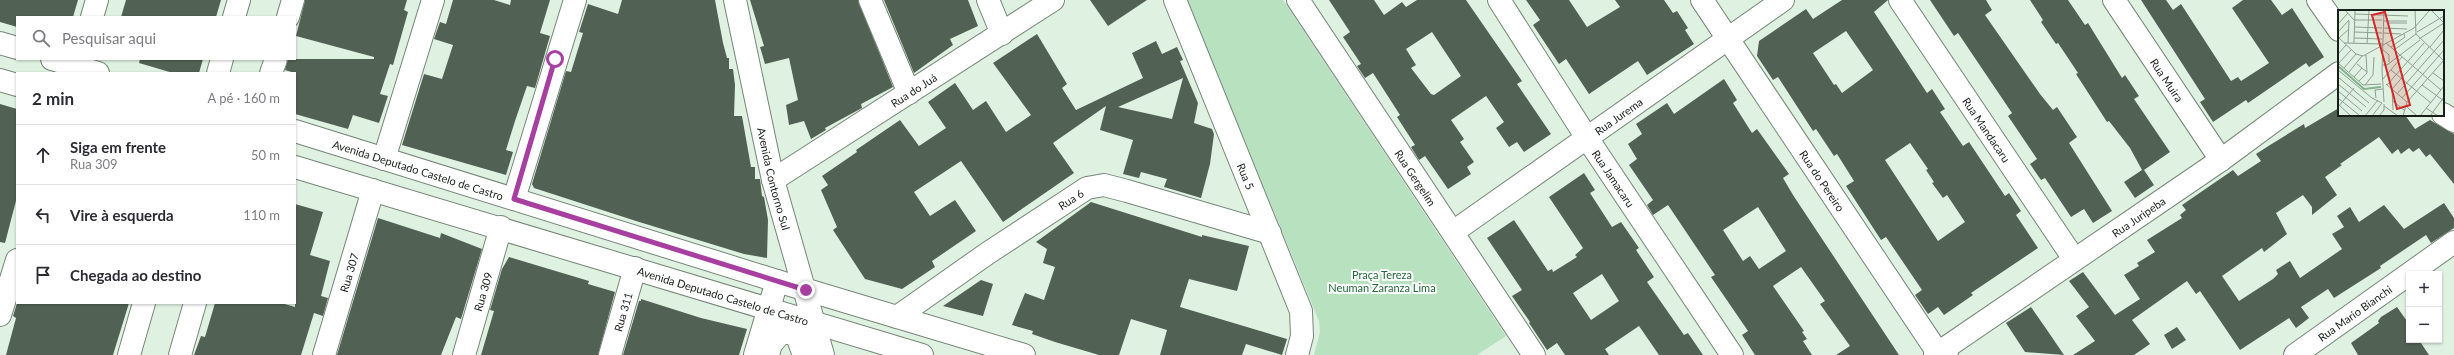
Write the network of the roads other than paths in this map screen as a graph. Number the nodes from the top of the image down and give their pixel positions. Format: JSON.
{"nodes":[{"id":1,"x":97,"y":0,"type":"edge"},
{"id":2,"x":239,"y":0,"type":"edge"},
{"id":3,"x":293,"y":0,"type":"edge"},
{"id":4,"x":433,"y":0,"type":"edge"},
{"id":5,"x":575,"y":0,"type":"edge"},
{"id":6,"x":735,"y":0,"type":"edge"},
{"id":7,"x":870,"y":0,"type":"edge"},
{"id":8,"x":988,"y":0,"type":"edge"},
{"id":9,"x":1053,"y":0,"type":"edge"},
{"id":10,"x":1175,"y":0,"type":"edge"},
{"id":11,"x":1298,"y":0,"type":"edge"},
{"id":12,"x":1499,"y":0,"type":"edge"},
{"id":13,"x":1702,"y":0,"type":"edge"},
{"id":14,"x":1783,"y":0,"type":"edge"},
{"id":15,"x":1900,"y":0,"type":"edge"},
{"id":16,"x":2114,"y":0,"type":"edge"},
{"id":17,"x":2318,"y":0,"type":"edge"},
{"id":18,"x":92,"y":16,"type":"edge"},
{"id":19,"x":234,"y":16,"type":"edge"},
{"id":20,"x":288,"y":16,"type":"edge"},
{"id":21,"x":2338,"y":29,"type":"edge"},
{"id":22,"x":1002,"y":34,"type":"junction"},
{"id":23,"x":1727,"y":38,"type":"junction"},
{"id":24,"x":0,"y":43,"type":"edge"},
{"id":25,"x":16,"y":48,"type":"edge"},
{"id":26,"x":56,"y":60,"type":"edge"},
{"id":27,"x":222,"y":60,"type":"edge"},
{"id":28,"x":276,"y":60,"type":"edge"},
{"id":29,"x":77,"y":66,"type":"edge"},
{"id":30,"x":95,"y":72,"type":"edge"},
{"id":31,"x":218,"y":72,"type":"edge"},
{"id":32,"x":271,"y":72,"type":"edge"},
{"id":33,"x":2338,"y":74,"type":"edge"},
{"id":34,"x":0,"y":80,"type":"edge"},
{"id":35,"x":16,"y":85,"type":"edge"},
{"id":36,"x":909,"y":93,"type":"junction"},
{"id":37,"x":296,"y":131,"type":"edge"},
{"id":38,"x":1587,"y":138,"type":"junction"},
{"id":39,"x":384,"y":159,"type":"junction"},
{"id":40,"x":2221,"y":160,"type":"junction"},
{"id":41,"x":296,"y":167,"type":"edge"},
{"id":42,"x":773,"y":180,"type":"junction"},
{"id":43,"x":373,"y":190,"type":"junction"},
{"id":44,"x":514,"y":199,"type":"junction"},
{"id":45,"x":502,"y":227,"type":"junction"},
{"id":46,"x":1270,"y":232,"type":"junction"},
{"id":47,"x":1453,"y":232,"type":"junction"},
{"id":48,"x":2454,"y":242,"type":"edge"},
{"id":49,"x":2074,"y":260,"type":"junction"},
{"id":50,"x":16,"y":263,"type":"edge"},
{"id":51,"x":635,"y":268,"type":"junction"},
{"id":52,"x":776,"y":281,"type":"junction"},
{"id":53,"x":806,"y":290,"type":"junction"},
{"id":54,"x":144,"y":304,"type":"edge"},
{"id":55,"x":195,"y":304,"type":"edge"},
{"id":56,"x":769,"y":310,"type":"junction"},
{"id":57,"x":0,"y":315,"type":"edge"},
{"id":58,"x":897,"y":318,"type":"junction"},
{"id":59,"x":815,"y":323,"type":"junction"},
{"id":60,"x":1940,"y":354,"type":"edge"},
{"id":61,"x":129,"y":355,"type":"edge"},
{"id":62,"x":180,"y":355,"type":"edge"},
{"id":63,"x":324,"y":355,"type":"edge"},
{"id":64,"x":464,"y":355,"type":"edge"},
{"id":65,"x":610,"y":355,"type":"edge"},
{"id":66,"x":755,"y":355,"type":"edge"},
{"id":67,"x":768,"y":355,"type":"edge"},
{"id":68,"x":804,"y":355,"type":"edge"},
{"id":69,"x":823,"y":355,"type":"edge"},
{"id":70,"x":922,"y":355,"type":"edge"},
{"id":71,"x":1024,"y":355,"type":"edge"},
{"id":72,"x":1297,"y":355,"type":"edge"},
{"id":73,"x":1534,"y":355,"type":"edge"},
{"id":74,"x":1732,"y":355,"type":"edge"},
{"id":75,"x":2294,"y":355,"type":"edge"}],
"edges":[{"from":1,"to":18,"type":"street"},
{"from":2,"to":19,"type":"street"},
{"from":3,"to":20,"type":"street"},
{"from":4,"to":39,"type":"street"},
{"from":5,"to":44,"type":"street"},
{"from":6,"to":42,"type":"street","name":"Avenida Contorno Sul"},
{"from":7,"to":36,"type":"street"},
{"from":8,"to":22,"type":"street"},
{"from":9,"to":22,"type":"street","name":"Rua do Juá"},
{"from":10,"to":46,"type":"street","name":"Rua 5"},
{"from":11,"to":47,"type":"street","name":"Rua Gergelim"},
{"from":12,"to":38,"type":"street","name":"Rua Jamacaru"},
{"from":13,"to":23,"type":"street","name":"Rua do Pereiro"},
{"from":14,"to":23,"type":"street","name":"Rua Jurema"},
{"from":15,"to":49,"type":"street","name":"Rua Mandacaru"},
{"from":16,"to":40,"type":"street","name":"Rua Muira"},
{"from":17,"to":21,"type":"street"},
{"from":22,"to":36,"type":"street","name":"Rua do Juá"},
{"from":23,"to":38,"type":"street","name":"Rua Jurema"},
{"from":23,"to":60,"type":"street","name":"Rua do Pereiro"},
{"from":24,"to":25,"type":"street"},
{"from":26,"to":29,"type":"street"},
{"from":27,"to":31,"type":"street"},
{"from":28,"to":32,"type":"street"},
{"from":29,"to":30,"type":"street"},
{"from":33,"to":40,"type":"street","name":"Rua Juripeba"},
{"from":34,"to":35,"type":"street"},
{"from":36,"to":42,"type":"street","name":"Rua do Juá"},
{"from":37,"to":39,"type":"street","name":"Avenida Deputado Castelo de Castro"},
{"from":38,"to":47,"type":"street","name":"Rua Jurema"},
{"from":38,"to":74,"type":"street","name":"Rua Jamacaru"},
{"from":39,"to":44,"type":"street","name":"Avenida Deputado Castelo de Castro"},
{"from":40,"to":49,"type":"street","name":"Rua Juripeba"},
{"from":41,"to":43,"type":"street","name":"Avenida Deputado Castelo de Castro"},
{"from":42,"to":53,"type":"street","name":"Avenida Contorno Sul"},
{"from":43,"to":45,"type":"street","name":"Avenida Deputado Castelo de Castro"},
{"from":43,"to":63,"type":"street","name":"Rua 307"},
{"from":44,"to":52,"type":"street","name":"Avenida Deputado Castelo de Castro"},
{"from":45,"to":51,"type":"street","name":"Avenida Deputado Castelo de Castro"},
{"from":45,"to":64,"type":"street","name":"Rua 309"},
{"from":46,"to":58,"type":"street","name":"Rua 6"},
{"from":46,"to":72,"type":"street","name":"Rua 5"},
{"from":47,"to":73,"type":"street","name":"Rua Gergelim"},
{"from":48,"to":75,"type":"street","name":"Rua Mario Bianchi"},
{"from":49,"to":60,"type":"street","name":"Rua Juripeba"},
{"from":50,"to":57,"type":"street"},
{"from":51,"to":56,"type":"street","name":"Avenida Deputado Castelo de Castro"},
{"from":51,"to":65,"type":"street","name":"Rua 311"},
{"from":52,"to":53,"type":"street","name":"Avenida Deputado Castelo de Castro"},
{"from":52,"to":56,"type":"street"},
{"from":53,"to":58,"type":"street","name":"Avenida Deputado Castelo de Castro"},
{"from":53,"to":59,"type":"street","name":"Avenida Contorno Sul"},
{"from":54,"to":61,"type":"street"},
{"from":55,"to":62,"type":"street"},
{"from":56,"to":59,"type":"street","name":"Avenida Deputado Castelo de Castro"},
{"from":56,"to":66,"type":"street"},
{"from":58,"to":71,"type":"street","name":"Avenida Deputado Castelo de Castro"},
{"from":59,"to":69,"type":"street","name":"Avenida Contorno Sul"},
{"from":59,"to":70,"type":"street","name":"Avenida Deputado Castelo de Castro"},
{"from":67,"to":68,"type":"street"}]}
